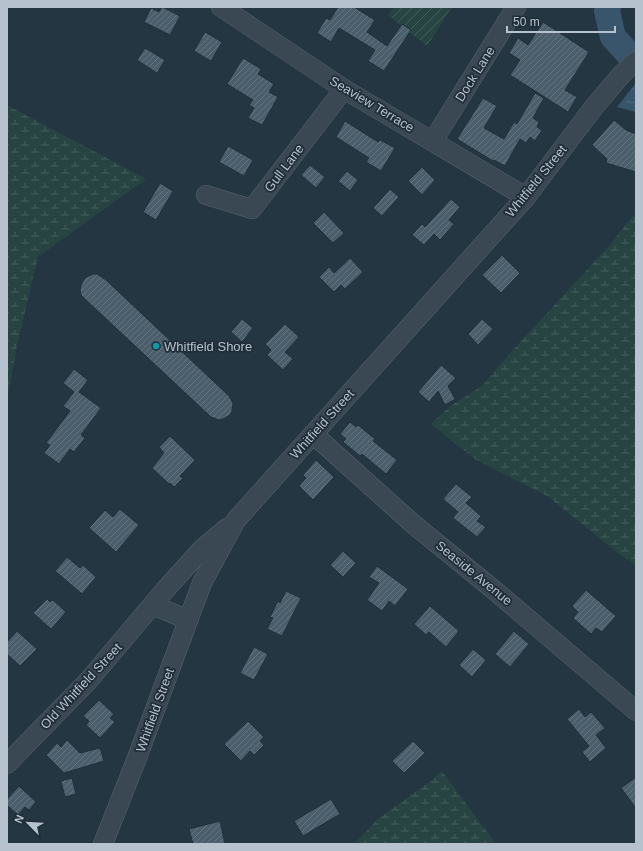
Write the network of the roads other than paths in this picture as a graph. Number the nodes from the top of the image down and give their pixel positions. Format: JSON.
{"nodes":[{"id":1,"x":221,"y":7,"type":"edge"},
{"id":2,"x":516,"y":7,"type":"edge"},
{"id":3,"x":636,"y":61,"type":"edge"},
{"id":4,"x":344,"y":89,"type":"junction"},
{"id":5,"x":433,"y":141,"type":"junction"},
{"id":6,"x":206,"y":195,"type":"dead end"},
{"id":7,"x":526,"y":197,"type":"junction"},
{"id":8,"x":313,"y":434,"type":"junction"},
{"id":9,"x":236,"y":520,"type":"junction"},
{"id":10,"x":153,"y":605,"type":"junction"},
{"id":11,"x":188,"y":620,"type":"junction"},
{"id":12,"x":636,"y":711,"type":"edge"},
{"id":13,"x":7,"y":764,"type":"edge"},
{"id":14,"x":103,"y":844,"type":"edge"}],
"edges":[{"from":1,"to":4,"type":"street","name":"Seaview Terrace"},
{"from":2,"to":5,"type":"street","name":"Dock Lane"},
{"from":3,"to":7,"type":"street","name":"Whitfield Street"},
{"from":4,"to":5,"type":"street","name":"Seaview Terrace"},
{"from":4,"to":6,"type":"street","name":"Gull Lane"},
{"from":5,"to":7,"type":"street","name":"Seaview Terrace"},
{"from":7,"to":8,"type":"street","name":"Whitfield Street"},
{"from":8,"to":9,"type":"street","name":"Whitfield Street"},
{"from":8,"to":12,"type":"street","name":"Seaside Avenue"},
{"from":9,"to":10,"type":"street","name":"Old Whitfield Street"},
{"from":9,"to":11,"type":"street","name":"Whitfield Street"},
{"from":10,"to":11,"type":"street"},
{"from":10,"to":13,"type":"street","name":"Old Whitfield Street"},
{"from":11,"to":14,"type":"street","name":"Whitfield Street"}]}
